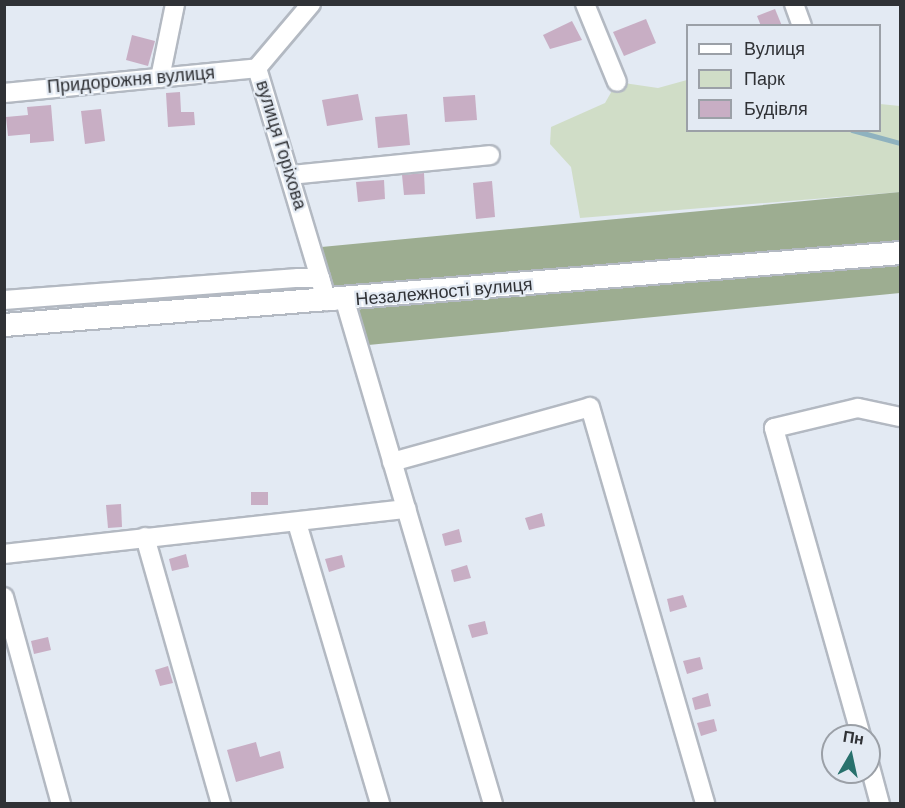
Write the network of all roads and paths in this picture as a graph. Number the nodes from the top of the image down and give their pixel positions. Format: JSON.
{"nodes":[{"id":1,"x":175,"y":4,"type":"edge"},
{"id":2,"x":311,"y":4,"type":"edge"},
{"id":3,"x":585,"y":4,"type":"edge"},
{"id":4,"x":794,"y":4,"type":"edge"},
{"id":5,"x":801,"y":24,"type":"edge"},
{"id":6,"x":257,"y":68,"type":"junction"},
{"id":7,"x":160,"y":78,"type":"junction"},
{"id":8,"x":617,"y":82,"type":"dead end"},
{"id":9,"x":4,"y":93,"type":"edge"},
{"id":10,"x":490,"y":155,"type":"dead end"},
{"id":11,"x":291,"y":175,"type":"junction"},
{"id":12,"x":900,"y":253,"type":"edge"},
{"id":13,"x":320,"y":278,"type":"junction"},
{"id":14,"x":4,"y":300,"type":"edge"},
{"id":15,"x":336,"y":301,"type":"junction"},
{"id":16,"x":4,"y":325,"type":"edge"},
{"id":17,"x":900,"y":417,"type":"edge"},
{"id":18,"x":392,"y":462,"type":"junction"},
{"id":19,"x":406,"y":509,"type":"junction"},
{"id":20,"x":297,"y":523,"type":"junction"},
{"id":21,"x":145,"y":537,"type":"junction"},
{"id":22,"x":4,"y":554,"type":"edge"},
{"id":23,"x":4,"y":597,"type":"edge"},
{"id":24,"x":858,"y":724,"type":"edge"},
{"id":25,"x":874,"y":784,"type":"edge"},
{"id":26,"x":62,"y":804,"type":"edge"},
{"id":27,"x":221,"y":804,"type":"edge"},
{"id":28,"x":380,"y":804,"type":"edge"},
{"id":29,"x":493,"y":804,"type":"edge"},
{"id":30,"x":705,"y":804,"type":"edge"},
{"id":31,"x":880,"y":804,"type":"edge"}],
"edges":[{"from":1,"to":7,"type":"street"},
{"from":2,"to":6,"type":"street","name":"вулиця Горіхова"},
{"from":3,"to":8,"type":"street"},
{"from":4,"to":5,"type":"street"},
{"from":6,"to":7,"type":"street","name":"Придорожня вулиця"},
{"from":6,"to":11,"type":"street","name":"вулиця Горіхова"},
{"from":7,"to":9,"type":"street","name":"Придорожня вулиця"},
{"from":10,"to":11,"type":"street"},
{"from":11,"to":13,"type":"street","name":"вулиця Горіхова"},
{"from":12,"to":15,"type":"street","name":"Незалежності вулиця"},
{"from":13,"to":14,"type":"street"},
{"from":13,"to":15,"type":"street"},
{"from":15,"to":16,"type":"main road"},
{"from":15,"to":18,"type":"street"},
{"from":17,"to":24,"type":"street"},
{"from":18,"to":19,"type":"street"},
{"from":18,"to":30,"type":"street"},
{"from":19,"to":20,"type":"street"},
{"from":19,"to":29,"type":"street"},
{"from":20,"to":21,"type":"street"},
{"from":20,"to":28,"type":"street"},
{"from":21,"to":22,"type":"street"},
{"from":21,"to":27,"type":"street"},
{"from":23,"to":26,"type":"street"},
{"from":25,"to":31,"type":"street"}]}
